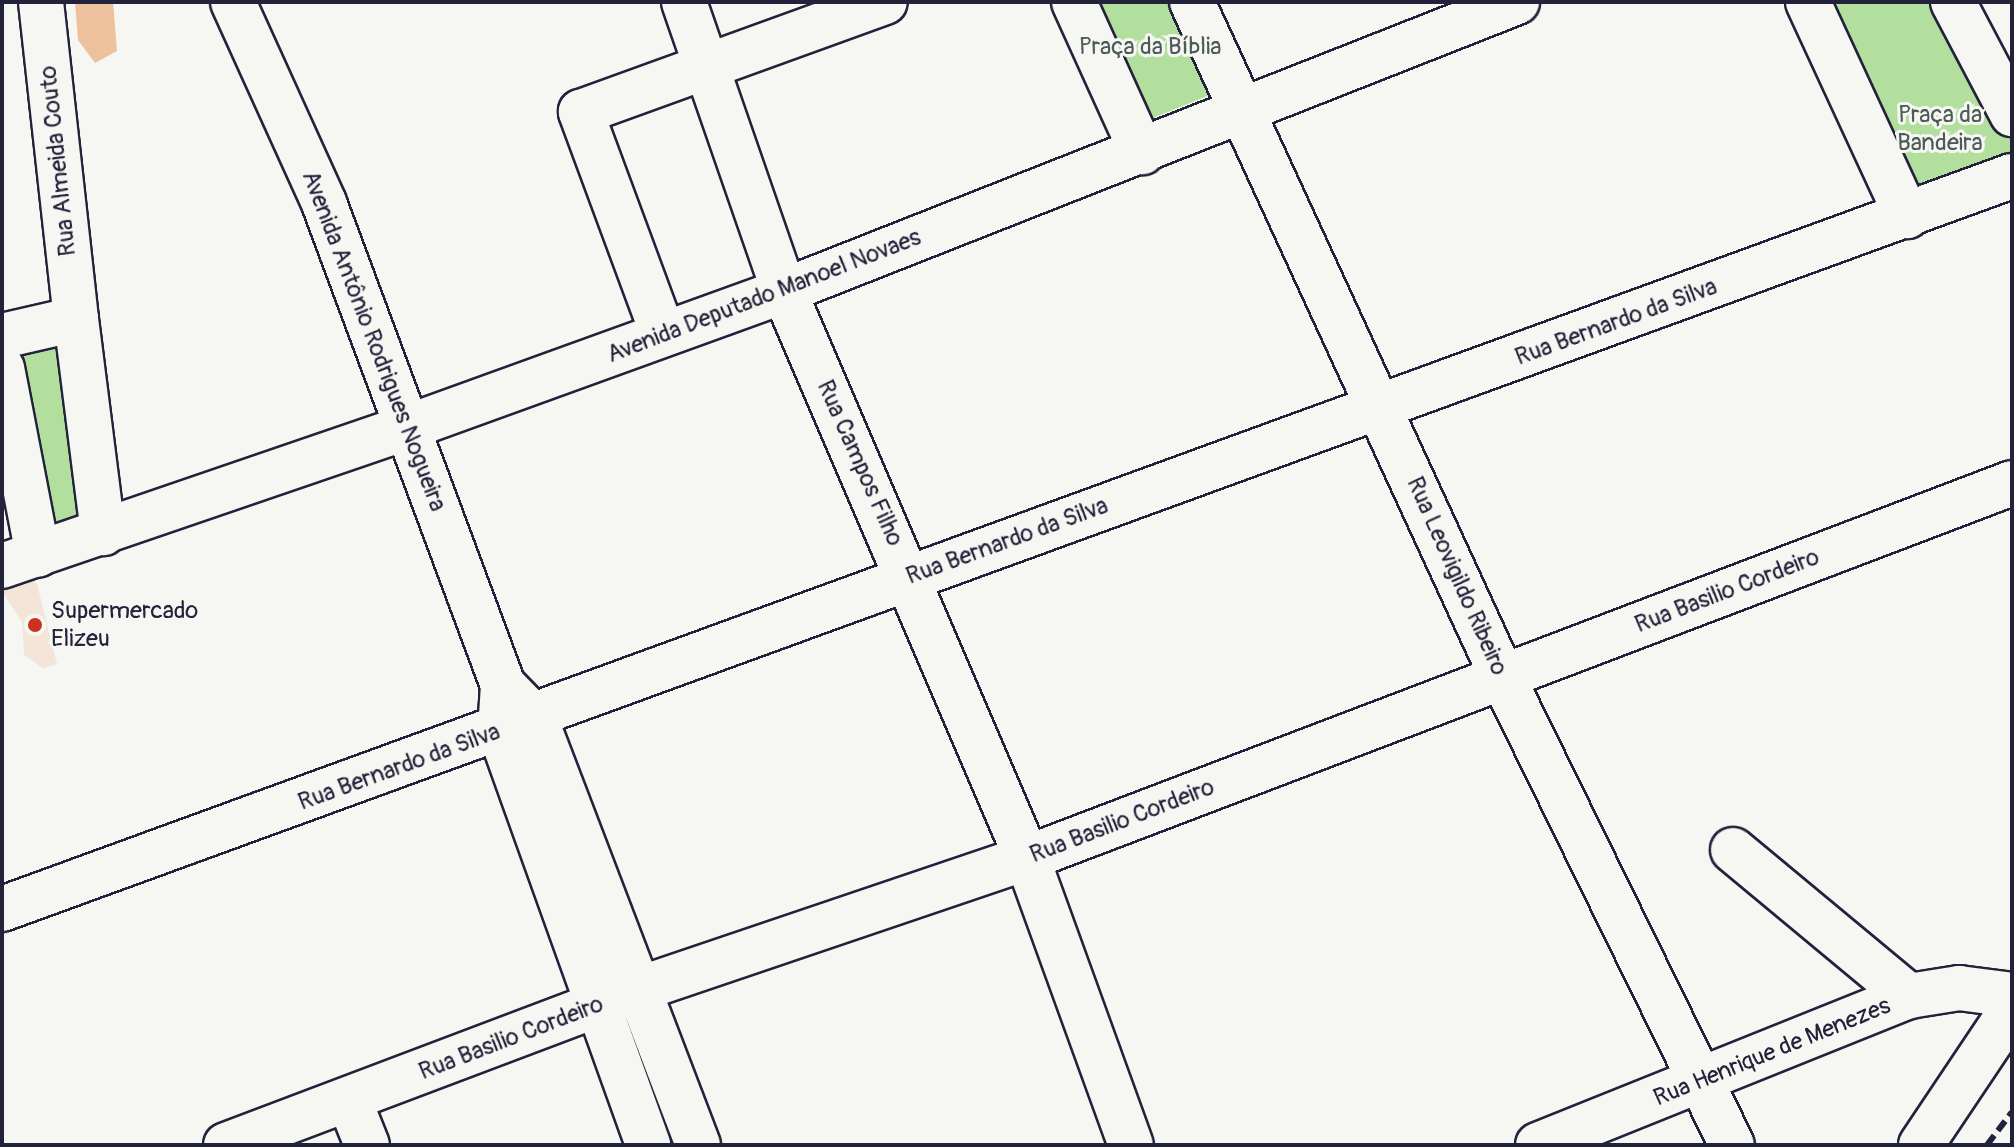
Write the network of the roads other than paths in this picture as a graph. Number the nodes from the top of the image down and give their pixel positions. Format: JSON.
{"nodes":[{"id":1,"x":41,"y":2,"type":"edge"},
{"id":2,"x":233,"y":2,"type":"edge"},
{"id":3,"x":684,"y":2,"type":"edge"},
{"id":4,"x":885,"y":2,"type":"edge"},
{"id":5,"x":1074,"y":2,"type":"edge"},
{"id":6,"x":1192,"y":2,"type":"edge"},
{"id":7,"x":1517,"y":2,"type":"edge"},
{"id":8,"x":1808,"y":2,"type":"edge"},
{"id":9,"x":1953,"y":2,"type":"edge"},
{"id":10,"x":1997,"y":59,"type":"edge"},
{"id":11,"x":706,"y":66,"type":"junction"},
{"id":12,"x":1240,"y":111,"type":"junction"},
{"id":13,"x":2012,"y":114,"type":"edge"},
{"id":14,"x":1142,"y":152,"type":"junction"},
{"id":15,"x":2012,"y":176,"type":"edge"},
{"id":16,"x":1907,"y":216,"type":"junction"},
{"id":17,"x":784,"y":291,"type":"junction"},
{"id":18,"x":76,"y":319,"type":"junction"},
{"id":19,"x":663,"y":334,"type":"junction"},
{"id":20,"x":2,"y":336,"type":"edge"},
{"id":21,"x":2,"y":368,"type":"edge"},
{"id":22,"x":1381,"y":408,"type":"junction"},
{"id":23,"x":408,"y":427,"type":"junction"},
{"id":24,"x":2012,"y":483,"type":"edge"},
{"id":25,"x":103,"y":533,"type":"junction"},
{"id":26,"x":20,"y":560,"type":"edge"},
{"id":27,"x":909,"y":576,"type":"junction"},
{"id":28,"x":1502,"y":676,"type":"junction"},
{"id":29,"x":517,"y":724,"type":"junction"},
{"id":30,"x":1733,"y":850,"type":"dead end"},
{"id":31,"x":1027,"y":858,"type":"junction"},
{"id":32,"x":2,"y":909,"type":"edge"},
{"id":33,"x":639,"y":989,"type":"junction"},
{"id":34,"x":2012,"y":995,"type":"edge"},
{"id":35,"x":1909,"y":996,"type":"junction"},
{"id":36,"x":597,"y":1005,"type":"junction"},
{"id":37,"x":2012,"y":1009,"type":"edge"},
{"id":38,"x":1700,"y":1082,"type":"junction"},
{"id":39,"x":349,"y":1100,"type":"junction"},
{"id":40,"x":226,"y":1145,"type":"edge"},
{"id":41,"x":367,"y":1145,"type":"edge"},
{"id":42,"x":648,"y":1145,"type":"edge"},
{"id":43,"x":698,"y":1145,"type":"edge"},
{"id":44,"x":1131,"y":1145,"type":"edge"},
{"id":45,"x":1538,"y":1145,"type":"edge"},
{"id":46,"x":1732,"y":1145,"type":"edge"},
{"id":47,"x":1921,"y":1145,"type":"edge"}],
"edges":[{"from":1,"to":18,"type":"street","name":"Rua Almeida Couto"},
{"from":2,"to":23,"type":"street","name":"Avenida Antônio Rodrigues Nogueira"},
{"from":3,"to":11,"type":"street","name":"Rua Campos Filho"},
{"from":4,"to":11,"type":"street"},
{"from":5,"to":14,"type":"street"},
{"from":6,"to":12,"type":"street","name":"Rua Leovigildo Ribeiro"},
{"from":7,"to":12,"type":"street","name":"Avenida Deputado Manoel Novaes"},
{"from":8,"to":16,"type":"street"},
{"from":9,"to":10,"type":"street"},
{"from":10,"to":13,"type":"street"},
{"from":11,"to":17,"type":"street","name":"Rua Campos Filho"},
{"from":11,"to":19,"type":"street"},
{"from":12,"to":14,"type":"street","name":"Avenida Deputado Manoel Novaes"},
{"from":12,"to":22,"type":"street","name":"Rua Leovigildo Ribeiro"},
{"from":14,"to":17,"type":"street","name":"Avenida Deputado Manoel Novaes"},
{"from":15,"to":16,"type":"street","name":"Rua Bernardo da Silva"},
{"from":16,"to":22,"type":"street","name":"Rua Bernardo da Silva"},
{"from":17,"to":19,"type":"street","name":"Avenida Deputado Manoel Novaes"},
{"from":17,"to":27,"type":"street","name":"Rua Campos Filho"},
{"from":18,"to":20,"type":"street"},
{"from":18,"to":25,"type":"street","name":"Rua Almeida Couto"},
{"from":19,"to":23,"type":"street","name":"Avenida Deputado Manoel Novaes"},
{"from":21,"to":26,"type":"street"},
{"from":22,"to":27,"type":"street","name":"Rua Bernardo da Silva"},
{"from":22,"to":28,"type":"street","name":"Rua Leovigildo Ribeiro"},
{"from":23,"to":25,"type":"street","name":"Avenida Deputado Manoel Novaes"},
{"from":23,"to":29,"type":"street","name":"Avenida Antônio Rodrigues Nogueira"},
{"from":24,"to":28,"type":"street","name":"Rua Basilio Cordeiro"},
{"from":25,"to":26,"type":"street","name":"Avenida Deputado Manoel Novaes"},
{"from":27,"to":29,"type":"street","name":"Rua Bernardo da Silva"},
{"from":27,"to":31,"type":"street","name":"Rua Campos Filho"},
{"from":28,"to":31,"type":"street","name":"Rua Basilio Cordeiro"},
{"from":28,"to":38,"type":"street","name":"Rua Leovigildo Ribeiro"},
{"from":29,"to":32,"type":"street","name":"Rua Bernardo da Silva"},
{"from":29,"to":33,"type":"street","name":"Avenida Antônio Rodrigues Nogueira"},
{"from":29,"to":36,"type":"street","name":"Avenida Antônio Rodrigues Nogueira"},
{"from":30,"to":35,"type":"street"},
{"from":31,"to":33,"type":"street","name":"Rua Basilio Cordeiro"},
{"from":31,"to":44,"type":"street","name":"Rua Campos Filho"},
{"from":33,"to":36,"type":"street","name":"Rua Basilio Cordeiro"},
{"from":33,"to":43,"type":"street","name":"Avenida Antônio Rodrigues Nogueira"},
{"from":34,"to":35,"type":"street","name":"Rua Henrique de Menezes"},
{"from":35,"to":38,"type":"street","name":"Rua Henrique de Menezes"},
{"from":36,"to":39,"type":"street","name":"Rua Basilio Cordeiro"},
{"from":36,"to":42,"type":"street","name":"Avenida Antônio Rodrigues Nogueira"},
{"from":37,"to":47,"type":"street"},
{"from":38,"to":45,"type":"street","name":"Rua Henrique de Menezes"},
{"from":38,"to":46,"type":"street","name":"Rua Leovigildo Ribeiro"},
{"from":39,"to":40,"type":"street","name":"Rua Basilio Cordeiro"},
{"from":39,"to":41,"type":"street"}]}
